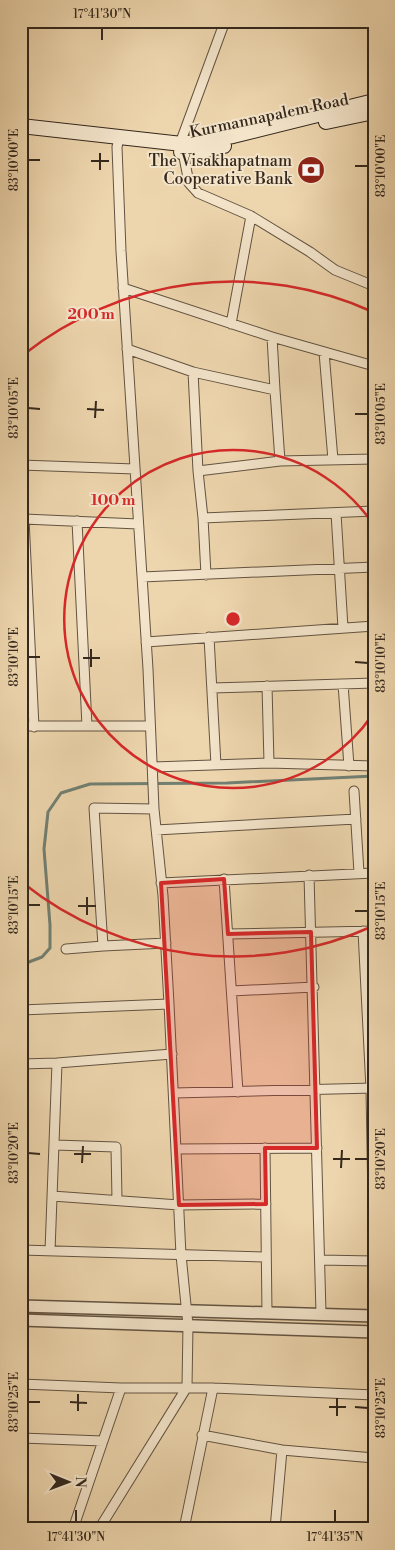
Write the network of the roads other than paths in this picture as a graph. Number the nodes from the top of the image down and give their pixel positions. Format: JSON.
{"nodes":[{"id":1,"x":225,"y":21,"type":"edge"},
{"id":2,"x":374,"y":101,"type":"edge"},
{"id":3,"x":374,"y":112,"type":"edge"},
{"id":4,"x":21,"y":126,"type":"edge"},
{"id":5,"x":21,"y":135,"type":"edge"},
{"id":6,"x":118,"y":142,"type":"junction"},
{"id":7,"x":183,"y":148,"type":"junction"},
{"id":8,"x":251,"y":216,"type":"junction"},
{"id":9,"x":374,"y":286,"type":"edge"},
{"id":10,"x":123,"y":288,"type":"junction"},
{"id":11,"x":231,"y":324,"type":"junction"},
{"id":12,"x":272,"y":337,"type":"junction"},
{"id":13,"x":127,"y":349,"type":"junction"},
{"id":14,"x":324,"y":352,"type":"junction"},
{"id":15,"x":374,"y":366,"type":"edge"},
{"id":16,"x":193,"y":372,"type":"junction"},
{"id":17,"x":274,"y":390,"type":"junction"},
{"id":18,"x":374,"y":459,"type":"edge"},
{"id":19,"x":333,"y":460,"type":"junction"},
{"id":20,"x":280,"y":462,"type":"junction"},
{"id":21,"x":21,"y":465,"type":"edge"},
{"id":22,"x":134,"y":469,"type":"junction"},
{"id":23,"x":198,"y":471,"type":"junction"},
{"id":24,"x":374,"y":511,"type":"edge"},
{"id":25,"x":336,"y":513,"type":"junction"},
{"id":26,"x":203,"y":518,"type":"junction"},
{"id":27,"x":23,"y":519,"type":"edge"},
{"id":28,"x":77,"y":521,"type":"junction"},
{"id":29,"x":138,"y":524,"type":"junction"},
{"id":30,"x":374,"y":567,"type":"edge"},
{"id":31,"x":340,"y":568,"type":"junction"},
{"id":32,"x":206,"y":575,"type":"junction"},
{"id":33,"x":142,"y":577,"type":"junction"},
{"id":34,"x":25,"y":597,"type":"edge"},
{"id":35,"x":374,"y":626,"type":"edge"},
{"id":36,"x":343,"y":628,"type":"junction"},
{"id":37,"x":209,"y":637,"type":"junction"},
{"id":38,"x":146,"y":642,"type":"junction"},
{"id":39,"x":21,"y":664,"type":"edge"},
{"id":40,"x":30,"y":670,"type":"junction"},
{"id":41,"x":374,"y":683,"type":"edge"},
{"id":42,"x":344,"y":684,"type":"junction"},
{"id":43,"x":267,"y":686,"type":"junction"},
{"id":44,"x":212,"y":688,"type":"junction"},
{"id":45,"x":87,"y":726,"type":"junction"},
{"id":46,"x":150,"y":726,"type":"junction"},
{"id":47,"x":34,"y":727,"type":"junction"},
{"id":48,"x":22,"y":728,"type":"edge"},
{"id":49,"x":269,"y":763,"type":"junction"},
{"id":50,"x":216,"y":765,"type":"junction"},
{"id":51,"x":349,"y":766,"type":"junction"},
{"id":52,"x":374,"y":766,"type":"edge"},
{"id":53,"x":153,"y":767,"type":"junction"},
{"id":54,"x":354,"y":791,"type":"dead end"},
{"id":55,"x":154,"y":809,"type":"junction"},
{"id":56,"x":356,"y":819,"type":"junction"},
{"id":57,"x":156,"y":830,"type":"junction"},
{"id":58,"x":359,"y":873,"type":"junction"},
{"id":59,"x":374,"y":873,"type":"edge"},
{"id":60,"x":309,"y":875,"type":"junction"},
{"id":61,"x":224,"y":879,"type":"junction"},
{"id":62,"x":162,"y":883,"type":"junction"},
{"id":63,"x":374,"y":930,"type":"edge"},
{"id":64,"x":363,"y":931,"type":"junction"},
{"id":65,"x":311,"y":932,"type":"junction"},
{"id":66,"x":228,"y":934,"type":"junction"},
{"id":67,"x":166,"y":943,"type":"junction"},
{"id":68,"x":103,"y":946,"type":"junction"},
{"id":69,"x":66,"y":949,"type":"dead end"},
{"id":70,"x":314,"y":987,"type":"junction"},
{"id":71,"x":232,"y":992,"type":"junction"},
{"id":72,"x":169,"y":1004,"type":"junction"},
{"id":73,"x":21,"y":1010,"type":"edge"},
{"id":74,"x":172,"y":1054,"type":"junction"},
{"id":75,"x":57,"y":1063,"type":"junction"},
{"id":76,"x":21,"y":1064,"type":"edge"},
{"id":77,"x":373,"y":1088,"type":"edge"},
{"id":78,"x":316,"y":1090,"type":"junction"},
{"id":79,"x":174,"y":1092,"type":"junction"},
{"id":80,"x":238,"y":1092,"type":"junction"},
{"id":81,"x":55,"y":1145,"type":"junction"},
{"id":82,"x":265,"y":1148,"type":"junction"},
{"id":83,"x":317,"y":1148,"type":"junction"},
{"id":84,"x":176,"y":1149,"type":"junction"},
{"id":85,"x":52,"y":1196,"type":"junction"},
{"id":86,"x":118,"y":1200,"type":"junction"},
{"id":87,"x":266,"y":1204,"type":"junction"},
{"id":88,"x":179,"y":1205,"type":"junction"},
{"id":89,"x":21,"y":1250,"type":"edge"},
{"id":90,"x":50,"y":1251,"type":"junction"},
{"id":91,"x":181,"y":1255,"type":"junction"},
{"id":92,"x":266,"y":1257,"type":"junction"},
{"id":93,"x":320,"y":1260,"type":"junction"},
{"id":94,"x":374,"y":1261,"type":"edge"},
{"id":95,"x":21,"y":1306,"type":"edge"},
{"id":96,"x":187,"y":1311,"type":"junction"},
{"id":97,"x":267,"y":1313,"type":"junction"},
{"id":98,"x":322,"y":1314,"type":"junction"},
{"id":99,"x":374,"y":1316,"type":"edge"},
{"id":100,"x":21,"y":1320,"type":"edge"},
{"id":101,"x":188,"y":1325,"type":"junction"},
{"id":102,"x":374,"y":1332,"type":"edge"},
{"id":103,"x":21,"y":1384,"type":"edge"},
{"id":104,"x":121,"y":1388,"type":"junction"},
{"id":105,"x":187,"y":1388,"type":"junction"},
{"id":106,"x":213,"y":1388,"type":"junction"},
{"id":107,"x":374,"y":1395,"type":"edge"},
{"id":108,"x":202,"y":1436,"type":"junction"},
{"id":109,"x":21,"y":1438,"type":"edge"},
{"id":110,"x":103,"y":1441,"type":"junction"},
{"id":111,"x":282,"y":1450,"type":"junction"},
{"id":112,"x":374,"y":1458,"type":"edge"},
{"id":113,"x":73,"y":1529,"type":"edge"},
{"id":114,"x":99,"y":1529,"type":"edge"},
{"id":115,"x":184,"y":1529,"type":"edge"},
{"id":116,"x":275,"y":1529,"type":"edge"}],
"edges":[{"from":1,"to":7,"type":"street"},
{"from":2,"to":7,"type":"main road"},
{"from":3,"to":7,"type":"main road","name":"Kurmannapalem Road"},
{"from":4,"to":6,"type":"main road"},
{"from":5,"to":6,"type":"main road","name":"Kurmannapalem Road"},
{"from":6,"to":7,"type":"main road","name":"Kurmannapalem Road"},
{"from":6,"to":10,"type":"street"},
{"from":7,"to":8,"type":"street"},
{"from":8,"to":9,"type":"street"},
{"from":8,"to":11,"type":"street"},
{"from":10,"to":11,"type":"street"},
{"from":10,"to":13,"type":"street"},
{"from":11,"to":12,"type":"street"},
{"from":12,"to":14,"type":"street"},
{"from":12,"to":17,"type":"street"},
{"from":13,"to":16,"type":"street"},
{"from":13,"to":22,"type":"street"},
{"from":14,"to":15,"type":"street"},
{"from":14,"to":19,"type":"street"},
{"from":16,"to":17,"type":"street"},
{"from":16,"to":23,"type":"street"},
{"from":17,"to":20,"type":"street"},
{"from":18,"to":19,"type":"street"},
{"from":19,"to":20,"type":"street"},
{"from":20,"to":23,"type":"street"},
{"from":21,"to":22,"type":"street"},
{"from":22,"to":29,"type":"street"},
{"from":23,"to":26,"type":"street"},
{"from":24,"to":25,"type":"street"},
{"from":25,"to":26,"type":"street"},
{"from":25,"to":31,"type":"street"},
{"from":26,"to":32,"type":"street"},
{"from":27,"to":28,"type":"street"},
{"from":27,"to":34,"type":"street"},
{"from":28,"to":29,"type":"street"},
{"from":28,"to":45,"type":"street"},
{"from":29,"to":33,"type":"street"},
{"from":30,"to":31,"type":"street"},
{"from":31,"to":32,"type":"street"},
{"from":31,"to":36,"type":"street"},
{"from":32,"to":33,"type":"street"},
{"from":33,"to":38,"type":"street"},
{"from":34,"to":40,"type":"street"},
{"from":35,"to":36,"type":"street"},
{"from":36,"to":37,"type":"street"},
{"from":37,"to":38,"type":"street"},
{"from":37,"to":44,"type":"street"},
{"from":38,"to":46,"type":"street"},
{"from":39,"to":40,"type":"street"},
{"from":40,"to":47,"type":"street"},
{"from":41,"to":42,"type":"street"},
{"from":42,"to":43,"type":"street"},
{"from":42,"to":51,"type":"street"},
{"from":43,"to":44,"type":"street"},
{"from":43,"to":49,"type":"street"},
{"from":44,"to":50,"type":"street"},
{"from":45,"to":46,"type":"street"},
{"from":45,"to":47,"type":"street"},
{"from":46,"to":53,"type":"street"},
{"from":47,"to":48,"type":"street"},
{"from":49,"to":50,"type":"street"},
{"from":49,"to":51,"type":"street"},
{"from":50,"to":53,"type":"street"},
{"from":51,"to":52,"type":"street"},
{"from":53,"to":55,"type":"street"},
{"from":54,"to":56,"type":"street"},
{"from":55,"to":57,"type":"street"},
{"from":55,"to":68,"type":"street"},
{"from":56,"to":57,"type":"street"},
{"from":56,"to":58,"type":"street"},
{"from":57,"to":62,"type":"street"},
{"from":58,"to":59,"type":"street"},
{"from":58,"to":60,"type":"street"},
{"from":60,"to":61,"type":"street"},
{"from":60,"to":65,"type":"street"},
{"from":61,"to":62,"type":"street"},
{"from":61,"to":66,"type":"street"},
{"from":62,"to":67,"type":"street"},
{"from":63,"to":64,"type":"street"},
{"from":64,"to":65,"type":"street"},
{"from":64,"to":77,"type":"street"},
{"from":65,"to":66,"type":"street"},
{"from":65,"to":70,"type":"street"},
{"from":66,"to":71,"type":"street"},
{"from":67,"to":68,"type":"street"},
{"from":67,"to":72,"type":"street"},
{"from":68,"to":69,"type":"street"},
{"from":70,"to":71,"type":"street"},
{"from":70,"to":78,"type":"street"},
{"from":71,"to":80,"type":"street"},
{"from":72,"to":73,"type":"street"},
{"from":72,"to":74,"type":"street"},
{"from":74,"to":75,"type":"street"},
{"from":74,"to":79,"type":"street"},
{"from":75,"to":76,"type":"street"},
{"from":75,"to":81,"type":"street"},
{"from":77,"to":78,"type":"street"},
{"from":77,"to":94,"type":"street"},
{"from":78,"to":80,"type":"street"},
{"from":78,"to":83,"type":"street"},
{"from":79,"to":80,"type":"street"},
{"from":79,"to":84,"type":"street"},
{"from":81,"to":85,"type":"street"},
{"from":81,"to":86,"type":"street"},
{"from":82,"to":83,"type":"street"},
{"from":82,"to":84,"type":"street"},
{"from":82,"to":87,"type":"street"},
{"from":83,"to":93,"type":"street"},
{"from":84,"to":88,"type":"street"},
{"from":85,"to":86,"type":"street"},
{"from":85,"to":90,"type":"street"},
{"from":86,"to":88,"type":"street"},
{"from":87,"to":88,"type":"street"},
{"from":87,"to":92,"type":"street"},
{"from":88,"to":91,"type":"street"},
{"from":89,"to":90,"type":"street"},
{"from":90,"to":91,"type":"street"},
{"from":91,"to":92,"type":"street"},
{"from":91,"to":96,"type":"street"},
{"from":92,"to":97,"type":"street"},
{"from":93,"to":94,"type":"street"},
{"from":93,"to":98,"type":"street"},
{"from":95,"to":96,"type":"street"},
{"from":96,"to":97,"type":"street"},
{"from":96,"to":101,"type":"street"},
{"from":97,"to":98,"type":"street"},
{"from":98,"to":99,"type":"street"},
{"from":100,"to":101,"type":"street"},
{"from":101,"to":102,"type":"street"},
{"from":101,"to":105,"type":"street"},
{"from":103,"to":104,"type":"street"},
{"from":104,"to":105,"type":"street"},
{"from":104,"to":110,"type":"street"},
{"from":105,"to":106,"type":"street"},
{"from":105,"to":114,"type":"street"},
{"from":106,"to":107,"type":"street"},
{"from":106,"to":108,"type":"street"},
{"from":108,"to":111,"type":"street"},
{"from":108,"to":115,"type":"street"},
{"from":109,"to":110,"type":"street"},
{"from":110,"to":113,"type":"street"},
{"from":111,"to":112,"type":"street"},
{"from":111,"to":116,"type":"street"}]}
